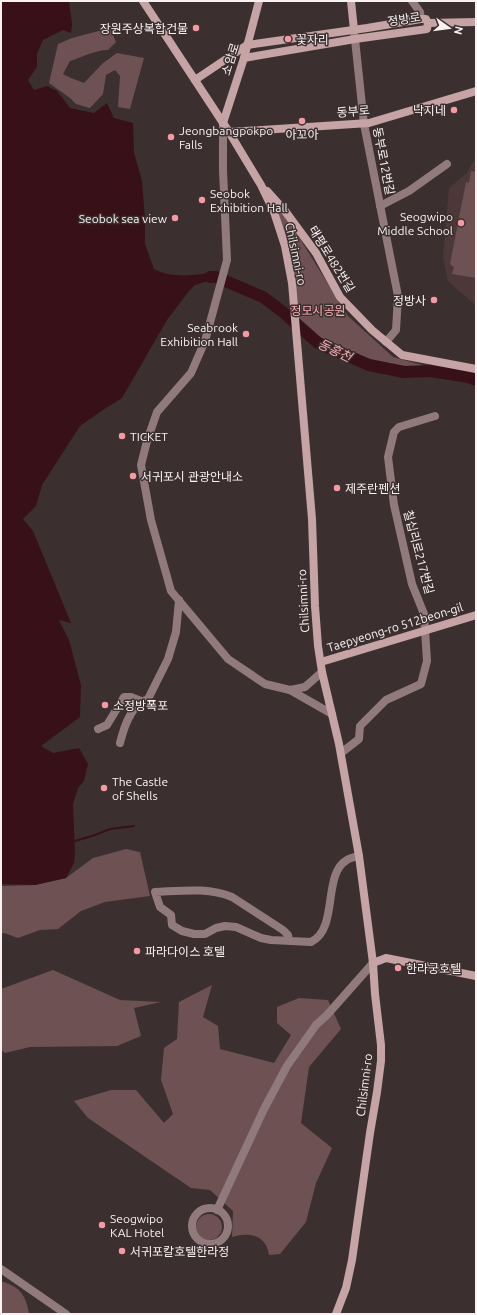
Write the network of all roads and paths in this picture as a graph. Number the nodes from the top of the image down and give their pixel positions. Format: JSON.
{"nodes":[{"id":1,"x":259,"y":1,"type":"edge"},
{"id":2,"x":351,"y":1,"type":"edge"},
{"id":3,"x":412,"y":1,"type":"edge"},
{"id":4,"x":147,"y":3,"type":"edge"},
{"id":5,"x":424,"y":21,"type":"junction"},
{"id":6,"x":476,"y":22,"type":"edge"},
{"id":7,"x":355,"y":34,"type":"junction"},
{"id":8,"x":247,"y":45,"type":"junction"},
{"id":9,"x":244,"y":58,"type":"junction"},
{"id":10,"x":195,"y":80,"type":"junction"},
{"id":11,"x":476,"y":91,"type":"edge"},
{"id":12,"x":223,"y":123,"type":"junction"},
{"id":13,"x":364,"y":124,"type":"junction"},
{"id":14,"x":229,"y":132,"type":"junction"},
{"id":15,"x":447,"y":164,"type":"dead end"},
{"id":16,"x":260,"y":184,"type":"junction"},
{"id":17,"x":380,"y":206,"type":"junction"},
{"id":18,"x":386,"y":342,"type":"junction"},
{"id":19,"x":476,"y":369,"type":"edge"},
{"id":20,"x":435,"y":416,"type":"dead end"},
{"id":21,"x":179,"y":600,"type":"junction"},
{"id":22,"x":476,"y":615,"type":"edge"},
{"id":23,"x":424,"y":631,"type":"junction"},
{"id":24,"x":320,"y":662,"type":"junction"},
{"id":25,"x":322,"y":672,"type":"junction"},
{"id":26,"x":290,"y":690,"type":"junction"},
{"id":27,"x":141,"y":701,"type":"junction"},
{"id":28,"x":332,"y":714,"type":"junction"},
{"id":29,"x":98,"y":730,"type":"dead end"},
{"id":30,"x":120,"y":743,"type":"dead end"},
{"id":31,"x":341,"y":753,"type":"junction"},
{"id":32,"x":359,"y":856,"type":"junction"},
{"id":33,"x":290,"y":940,"type":"junction"},
{"id":34,"x":373,"y":963,"type":"junction"},
{"id":35,"x":476,"y":976,"type":"edge"},
{"id":36,"x":217,"y":1210,"type":"junction"},
{"id":37,"x":1,"y":1269,"type":"edge"},
{"id":38,"x":66,"y":1314,"type":"edge"},
{"id":39,"x":336,"y":1314,"type":"edge"}],
"edges":[{"from":1,"to":8,"type":"street","name":"소암로"},
{"from":2,"to":7,"type":"street"},
{"from":3,"to":5,"type":"street"},
{"from":4,"to":10,"type":"street","name":"Chilsimni-ro"},
{"from":5,"to":6,"type":"street","name":"정방로"},
{"from":5,"to":7,"type":"street","name":"정방로"},
{"from":5,"to":7,"type":"street","name":"정방로"},
{"from":7,"to":8,"type":"street","name":"정방로"},
{"from":7,"to":9,"type":"street","name":"정방로"},
{"from":7,"to":13,"type":"street"},
{"from":8,"to":9,"type":"street","name":"소암로"},
{"from":8,"to":10,"type":"street"},
{"from":9,"to":12,"type":"street","name":"소암로"},
{"from":10,"to":12,"type":"street","name":"Chilsimni-ro"},
{"from":11,"to":13,"type":"street","name":"동부로"},
{"from":12,"to":14,"type":"street","name":"Chilsimni-ro"},
{"from":12,"to":21,"type":"street"},
{"from":13,"to":14,"type":"street","name":"동부로"},
{"from":13,"to":17,"type":"street","name":"동부로12번길"},
{"from":14,"to":16,"type":"street","name":"Chilsimni-ro"},
{"from":15,"to":17,"type":"street"},
{"from":16,"to":18,"type":"street","name":"태평로482번길"},
{"from":16,"to":24,"type":"street","name":"Chilsimni-ro"},
{"from":17,"to":18,"type":"street","name":"동부로12번길"},
{"from":18,"to":19,"type":"street","name":"태평로482번길"},
{"from":20,"to":23,"type":"street","name":"칠십리로217번길"},
{"from":21,"to":26,"type":"street"},
{"from":21,"to":27,"type":"street"},
{"from":22,"to":23,"type":"street","name":"Taepyeong-ro 512beon-gil"},
{"from":23,"to":24,"type":"street","name":"Taepyeong-ro 512beon-gil"},
{"from":23,"to":31,"type":"street","name":"칠십리로217번길"},
{"from":24,"to":25,"type":"street","name":"Chilsimni-ro"},
{"from":25,"to":26,"type":"street"},
{"from":25,"to":28,"type":"street","name":"Chilsimni-ro"},
{"from":26,"to":28,"type":"street"},
{"from":27,"to":29,"type":"street"},
{"from":27,"to":30,"type":"street"},
{"from":28,"to":31,"type":"street","name":"Chilsimni-ro"},
{"from":31,"to":32,"type":"street","name":"Chilsimni-ro"},
{"from":32,"to":33,"type":"street"},
{"from":32,"to":34,"type":"street","name":"Chilsimni-ro"},
{"from":33,"to":33,"type":"street"},
{"from":34,"to":35,"type":"street"},
{"from":34,"to":36,"type":"street"},
{"from":34,"to":39,"type":"street","name":"Chilsimni-ro"},
{"from":36,"to":36,"type":"street"},
{"from":37,"to":38,"type":"street"}]}
